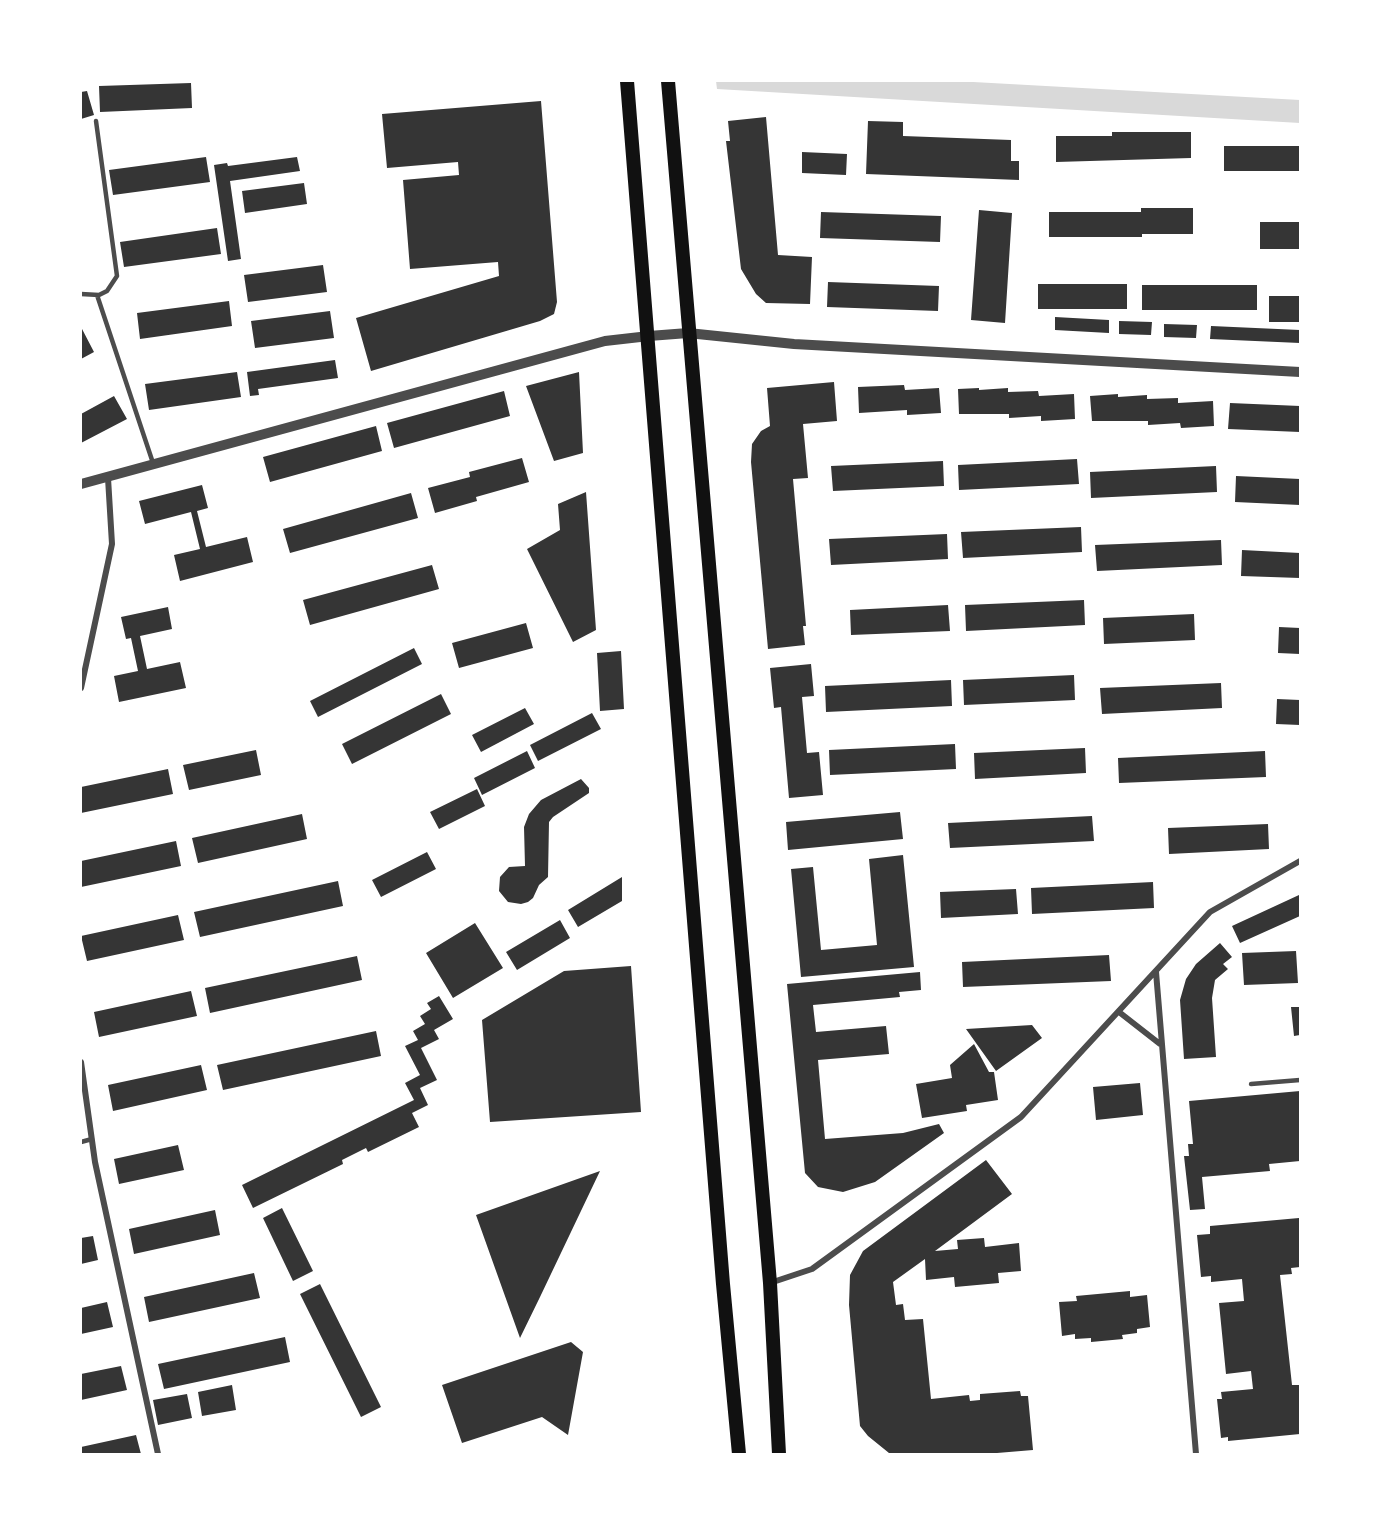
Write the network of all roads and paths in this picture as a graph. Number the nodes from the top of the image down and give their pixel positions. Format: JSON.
{"nodes":[{"id":1,"x":627,"y":81,"type":"edge"},
{"id":2,"x":668,"y":81,"type":"edge"},
{"id":3,"x":96,"y":121,"type":"dead end"},
{"id":4,"x":81,"y":294,"type":"edge"},
{"id":5,"x":97,"y":295,"type":"junction"},
{"id":6,"x":688,"y":333,"type":"junction"},
{"id":7,"x":649,"y":336,"type":"junction"},
{"id":8,"x":1300,"y":372,"type":"edge"},
{"id":9,"x":154,"y":466,"type":"junction"},
{"id":10,"x":108,"y":478,"type":"junction"},
{"id":11,"x":81,"y":484,"type":"edge"},
{"id":12,"x":81,"y":688,"type":"edge"},
{"id":13,"x":1300,"y":861,"type":"edge"},
{"id":14,"x":1156,"y":972,"type":"junction"},
{"id":15,"x":1119,"y":1012,"type":"junction"},
{"id":16,"x":1160,"y":1044,"type":"junction"},
{"id":17,"x":81,"y":1062,"type":"edge"},
{"id":18,"x":1300,"y":1080,"type":"edge"},
{"id":19,"x":1251,"y":1084,"type":"dead end"},
{"id":20,"x":92,"y":1139,"type":"junction"},
{"id":21,"x":81,"y":1142,"type":"edge"},
{"id":22,"x":770,"y":1283,"type":"junction"},
{"id":23,"x":159,"y":1454,"type":"edge"},
{"id":24,"x":740,"y":1454,"type":"edge"},
{"id":25,"x":779,"y":1454,"type":"edge"},
{"id":26,"x":1196,"y":1454,"type":"edge"}],
"edges":[{"from":1,"to":7,"type":"main road"},
{"from":2,"to":6,"type":"main road"},
{"from":3,"to":5,"type":"lane"},
{"from":4,"to":5,"type":"lane"},
{"from":5,"to":9,"type":"lane"},
{"from":6,"to":7,"type":"street"},
{"from":6,"to":8,"type":"street"},
{"from":6,"to":22,"type":"main road"},
{"from":7,"to":9,"type":"street"},
{"from":7,"to":24,"type":"main road"},
{"from":9,"to":10,"type":"street"},
{"from":10,"to":11,"type":"street"},
{"from":10,"to":12,"type":"street"},
{"from":13,"to":14,"type":"street"},
{"from":14,"to":15,"type":"street"},
{"from":14,"to":16,"type":"street"},
{"from":15,"to":16,"type":"street"},
{"from":15,"to":22,"type":"street"},
{"from":16,"to":26,"type":"street"},
{"from":17,"to":20,"type":"street"},
{"from":18,"to":19,"type":"lane"},
{"from":20,"to":21,"type":"lane"},
{"from":20,"to":23,"type":"street"},
{"from":22,"to":25,"type":"main road"}]}
